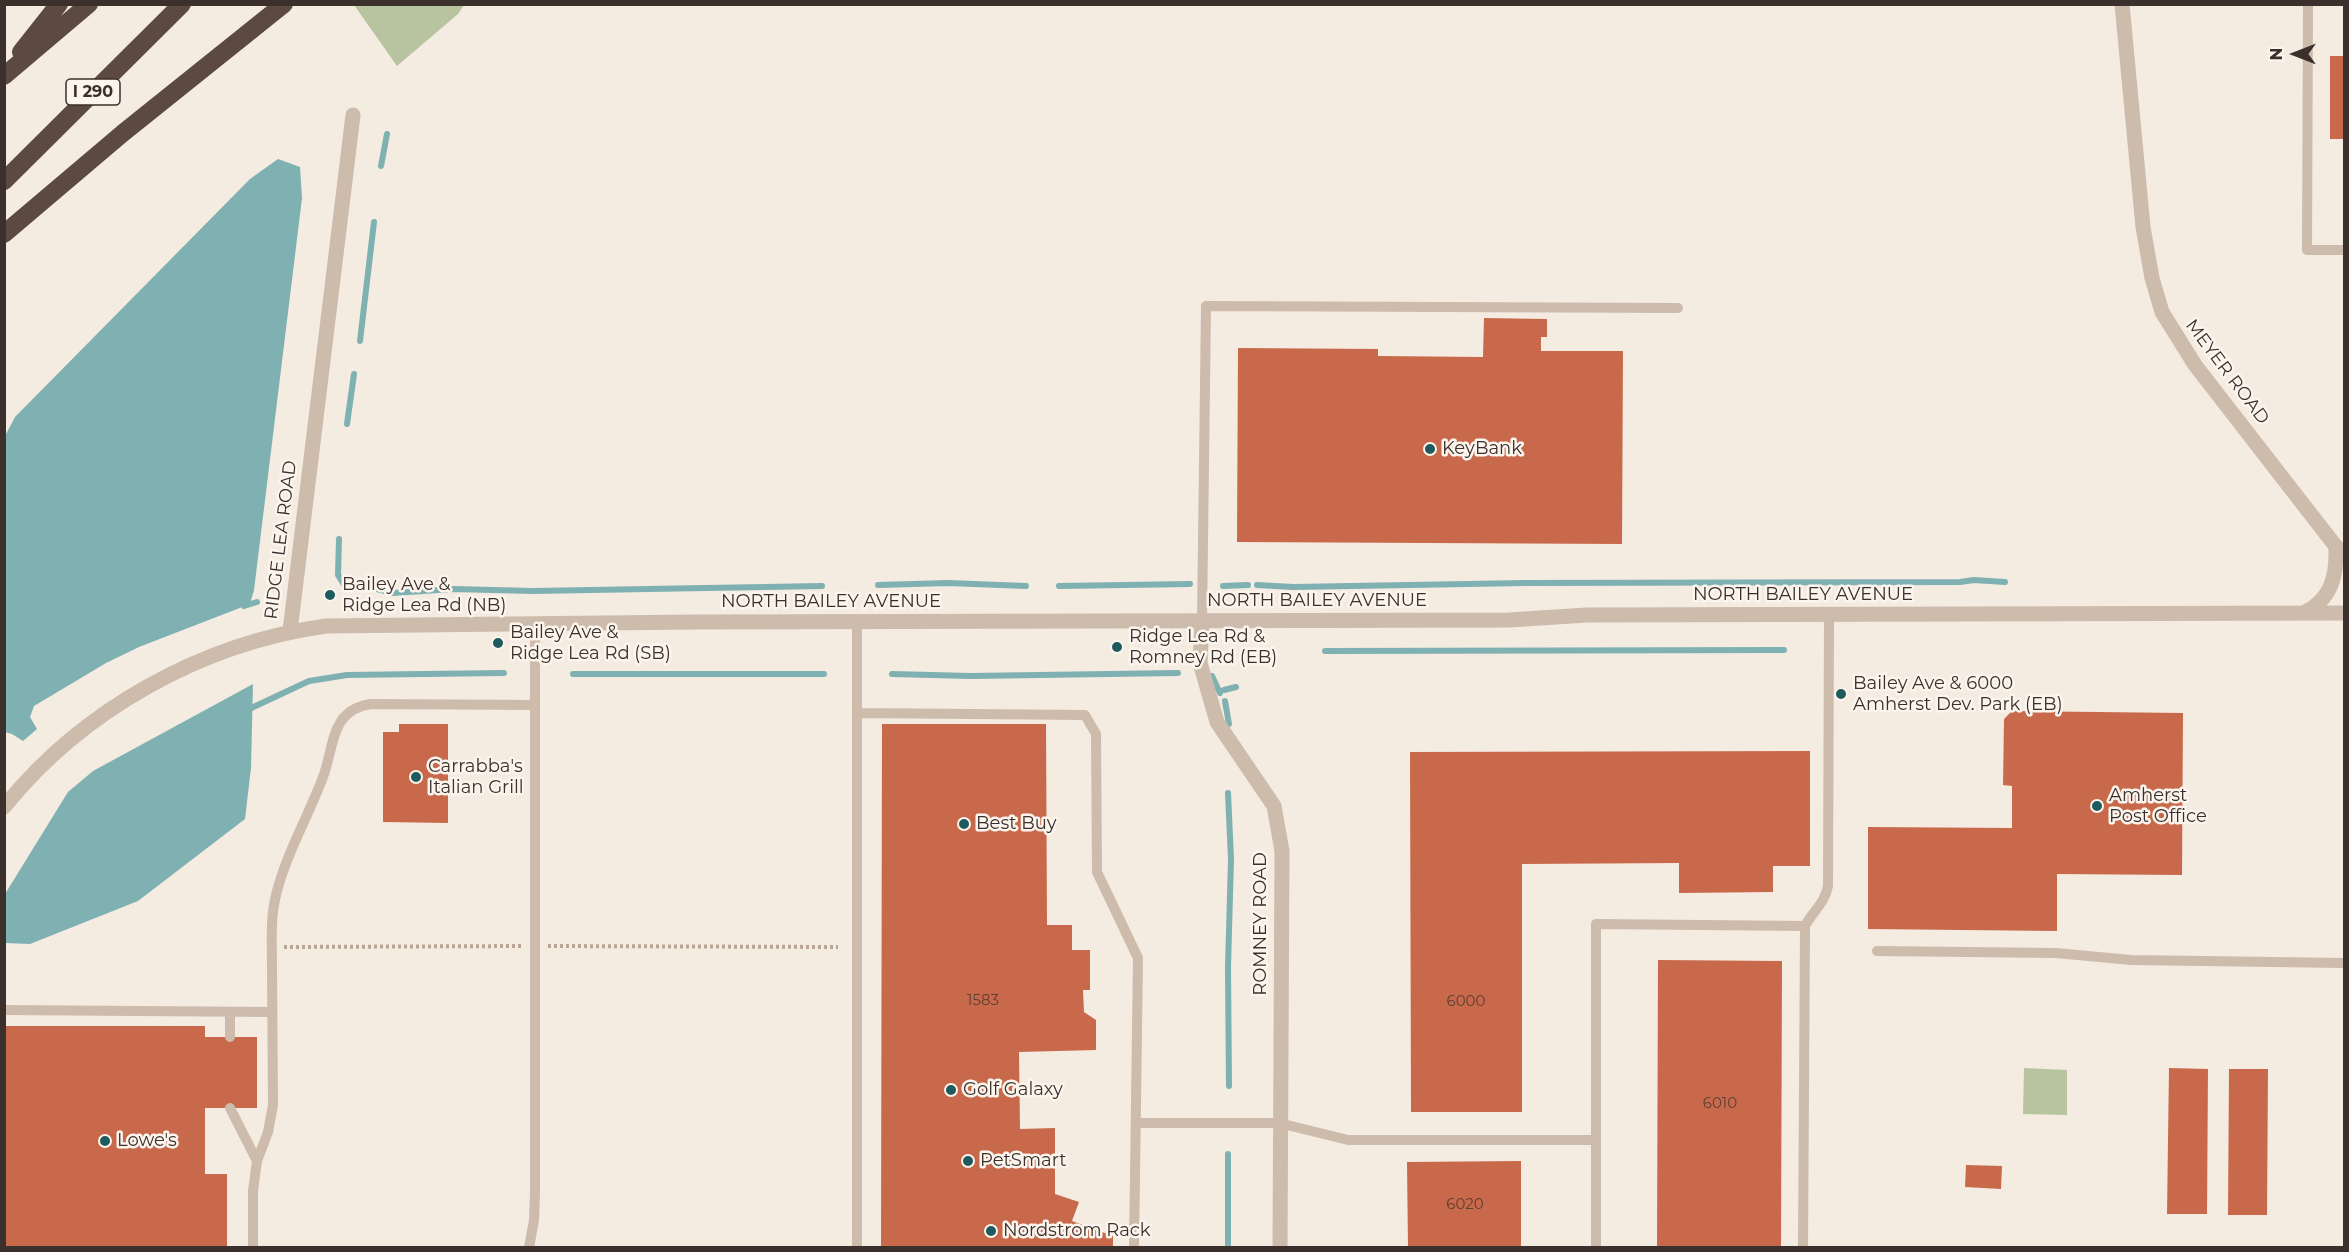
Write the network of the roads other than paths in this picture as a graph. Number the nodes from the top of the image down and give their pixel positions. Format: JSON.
{"nodes":[{"id":1,"x":59,"y":4,"type":"edge"},
{"id":2,"x":89,"y":4,"type":"edge"},
{"id":3,"x":182,"y":4,"type":"edge"},
{"id":4,"x":284,"y":4,"type":"edge"},
{"id":5,"x":2122,"y":4,"type":"edge"},
{"id":6,"x":2308,"y":4,"type":"edge"},
{"id":7,"x":4,"y":74,"type":"edge"},
{"id":8,"x":353,"y":115,"type":"dead end"},
{"id":9,"x":4,"y":181,"type":"edge"},
{"id":10,"x":4,"y":234,"type":"edge"},
{"id":11,"x":2344,"y":250,"type":"edge"},
{"id":12,"x":1678,"y":308,"type":"dead end"},
{"id":13,"x":2340,"y":552,"type":"edge"},
{"id":14,"x":2302,"y":613,"type":"junction"},
{"id":15,"x":2344,"y":613,"type":"edge"},
{"id":16,"x":1829,"y":614,"type":"junction"},
{"id":17,"x":857,"y":621,"type":"junction"},
{"id":18,"x":1202,"y":621,"type":"junction"},
{"id":19,"x":535,"y":623,"type":"junction"},
{"id":20,"x":290,"y":631,"type":"junction"},
{"id":21,"x":535,"y":705,"type":"junction"},
{"id":22,"x":858,"y":713,"type":"junction"},
{"id":23,"x":4,"y":807,"type":"edge"},
{"id":24,"x":1805,"y":926,"type":"junction"},
{"id":25,"x":1877,"y":951,"type":"dead end"},
{"id":26,"x":2344,"y":963,"type":"edge"},
{"id":27,"x":4,"y":1010,"type":"edge"},
{"id":28,"x":230,"y":1012,"type":"junction"},
{"id":29,"x":272,"y":1012,"type":"junction"},
{"id":30,"x":230,"y":1037,"type":"dead end"},
{"id":31,"x":230,"y":1108,"type":"dead end"},
{"id":32,"x":1136,"y":1123,"type":"junction"},
{"id":33,"x":1279,"y":1123,"type":"junction"},
{"id":34,"x":1596,"y":1140,"type":"junction"},
{"id":35,"x":257,"y":1161,"type":"junction"},
{"id":36,"x":253,"y":1248,"type":"edge"},
{"id":37,"x":529,"y":1248,"type":"edge"},
{"id":38,"x":857,"y":1248,"type":"edge"},
{"id":39,"x":1134,"y":1248,"type":"edge"},
{"id":40,"x":1280,"y":1248,"type":"edge"},
{"id":41,"x":1596,"y":1248,"type":"edge"},
{"id":42,"x":1803,"y":1248,"type":"edge"}],
"edges":[{"from":1,"to":7,"type":"highway"},
{"from":2,"to":7,"type":"highway"},
{"from":3,"to":9,"type":"highway","number":"I 290"},
{"from":4,"to":10,"type":"highway"},
{"from":5,"to":13,"type":"street","name":"MEYER ROAD"},
{"from":6,"to":11,"type":"lane"},
{"from":8,"to":20,"type":"street","name":"RIDGE LEA ROAD"},
{"from":12,"to":18,"type":"lane"},
{"from":13,"to":14,"type":"street"},
{"from":14,"to":15,"type":"street","name":"NORTH BAILEY AVENUE"},
{"from":14,"to":16,"type":"street","name":"NORTH BAILEY AVENUE"},
{"from":16,"to":18,"type":"street","name":"NORTH BAILEY AVENUE"},
{"from":16,"to":24,"type":"lane"},
{"from":17,"to":18,"type":"street","name":"NORTH BAILEY AVENUE"},
{"from":17,"to":19,"type":"street","name":"NORTH BAILEY AVENUE"},
{"from":17,"to":22,"type":"lane"},
{"from":18,"to":33,"type":"street","name":"ROMNEY ROAD"},
{"from":19,"to":20,"type":"street","name":"NORTH BAILEY AVENUE"},
{"from":19,"to":21,"type":"lane"},
{"from":20,"to":23,"type":"street","name":"RIDGE LEA ROAD"},
{"from":21,"to":29,"type":"lane"},
{"from":21,"to":37,"type":"lane"},
{"from":22,"to":32,"type":"lane"},
{"from":22,"to":38,"type":"lane"},
{"from":24,"to":34,"type":"lane"},
{"from":24,"to":42,"type":"lane"},
{"from":25,"to":26,"type":"lane"},
{"from":27,"to":28,"type":"lane"},
{"from":28,"to":29,"type":"lane"},
{"from":28,"to":30,"type":"lane"},
{"from":29,"to":35,"type":"lane"},
{"from":31,"to":35,"type":"lane"},
{"from":32,"to":33,"type":"lane"},
{"from":32,"to":39,"type":"lane"},
{"from":33,"to":34,"type":"lane"},
{"from":33,"to":40,"type":"street","name":"ROMNEY ROAD"},
{"from":34,"to":41,"type":"lane"},
{"from":35,"to":36,"type":"lane"}]}
